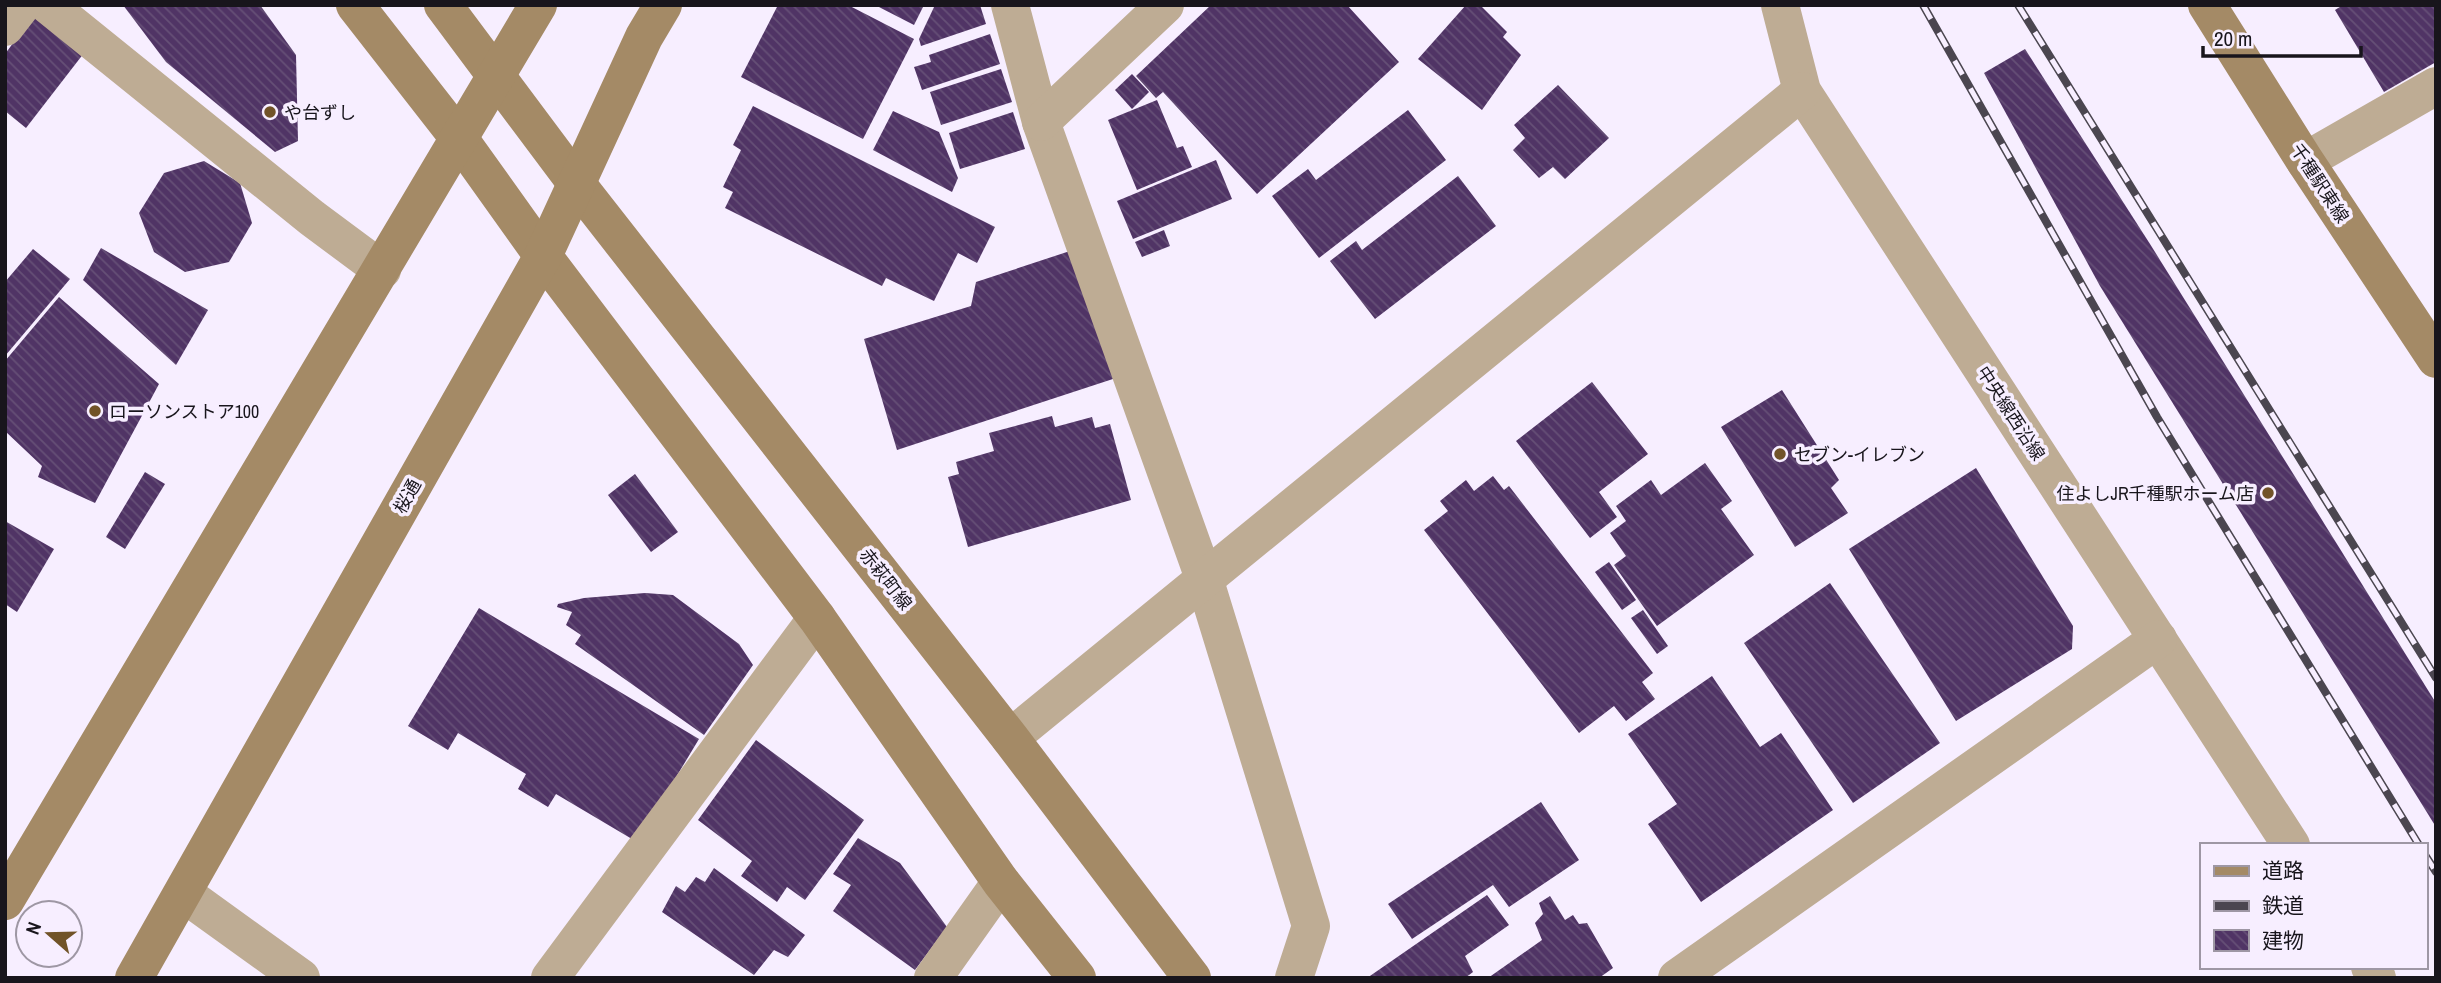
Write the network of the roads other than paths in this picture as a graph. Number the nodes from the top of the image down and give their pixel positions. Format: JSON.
{"nodes":[{"id":1,"x":22,"y":5,"type":"edge"},
{"id":2,"x":48,"y":5,"type":"edge"},
{"id":3,"x":355,"y":5,"type":"edge"},
{"id":4,"x":443,"y":5,"type":"edge"},
{"id":5,"x":538,"y":5,"type":"edge"},
{"id":6,"x":663,"y":5,"type":"edge"},
{"id":7,"x":1010,"y":5,"type":"edge"},
{"id":8,"x":1165,"y":5,"type":"edge"},
{"id":9,"x":1780,"y":5,"type":"edge"},
{"id":10,"x":2207,"y":5,"type":"edge"},
{"id":11,"x":5,"y":27,"type":"edge"},
{"id":12,"x":495,"y":77,"type":"junction"},
{"id":13,"x":2436,"y":86,"type":"edge"},
{"id":14,"x":1802,"y":91,"type":"junction"},
{"id":15,"x":1041,"y":122,"type":"junction"},
{"id":16,"x":458,"y":137,"type":"junction"},
{"id":17,"x":2305,"y":161,"type":"junction"},
{"id":18,"x":576,"y":183,"type":"junction"},
{"id":19,"x":543,"y":256,"type":"junction"},
{"id":20,"x":382,"y":270,"type":"junction"},
{"id":21,"x":2436,"y":359,"type":"edge"},
{"id":22,"x":1204,"y":578,"type":"junction"},
{"id":23,"x":817,"y":618,"type":"junction"},
{"id":24,"x":2158,"y":639,"type":"junction"},
{"id":25,"x":1010,"y":737,"type":"junction"},
{"id":26,"x":2290,"y":843,"type":"edge"},
{"id":27,"x":1000,"y":882,"type":"junction"},
{"id":28,"x":183,"y":893,"type":"junction"},
{"id":29,"x":5,"y":901,"type":"edge"},
{"id":30,"x":134,"y":978,"type":"edge"},
{"id":31,"x":301,"y":978,"type":"edge"},
{"id":32,"x":550,"y":978,"type":"edge"},
{"id":33,"x":933,"y":978,"type":"edge"},
{"id":34,"x":1077,"y":978,"type":"edge"},
{"id":35,"x":1192,"y":978,"type":"edge"},
{"id":36,"x":1294,"y":978,"type":"edge"},
{"id":37,"x":1677,"y":978,"type":"edge"}],
"edges":[{"from":1,"to":11,"type":"street"},
{"from":2,"to":20,"type":"street"},
{"from":3,"to":16,"type":"street"},
{"from":4,"to":12,"type":"street","name":"赤萩町線"},
{"from":5,"to":12,"type":"street"},
{"from":6,"to":18,"type":"street","name":"桜通"},
{"from":7,"to":15,"type":"street"},
{"from":8,"to":15,"type":"street"},
{"from":9,"to":14,"type":"street","name":"中央線西沿線"},
{"from":10,"to":17,"type":"street","name":"千種駅東線"},
{"from":12,"to":16,"type":"street"},
{"from":12,"to":18,"type":"street","name":"赤萩町線"},
{"from":13,"to":17,"type":"street"},
{"from":14,"to":22,"type":"street"},
{"from":14,"to":24,"type":"street","name":"中央線西沿線"},
{"from":15,"to":22,"type":"street"},
{"from":16,"to":19,"type":"street"},
{"from":16,"to":20,"type":"street"},
{"from":17,"to":21,"type":"street","name":"千種駅東線"},
{"from":18,"to":19,"type":"street","name":"桜通"},
{"from":18,"to":25,"type":"street","name":"赤萩町線"},
{"from":19,"to":23,"type":"street"},
{"from":19,"to":28,"type":"street","name":"桜通"},
{"from":20,"to":29,"type":"street"},
{"from":22,"to":25,"type":"street"},
{"from":22,"to":36,"type":"street"},
{"from":23,"to":27,"type":"street"},
{"from":23,"to":32,"type":"street"},
{"from":24,"to":26,"type":"street","name":"中央線西沿線"},
{"from":24,"to":37,"type":"street"},
{"from":25,"to":35,"type":"street","name":"赤萩町線"},
{"from":27,"to":33,"type":"street"},
{"from":27,"to":34,"type":"street"},
{"from":28,"to":30,"type":"street","name":"桜通"},
{"from":28,"to":31,"type":"street"}]}
